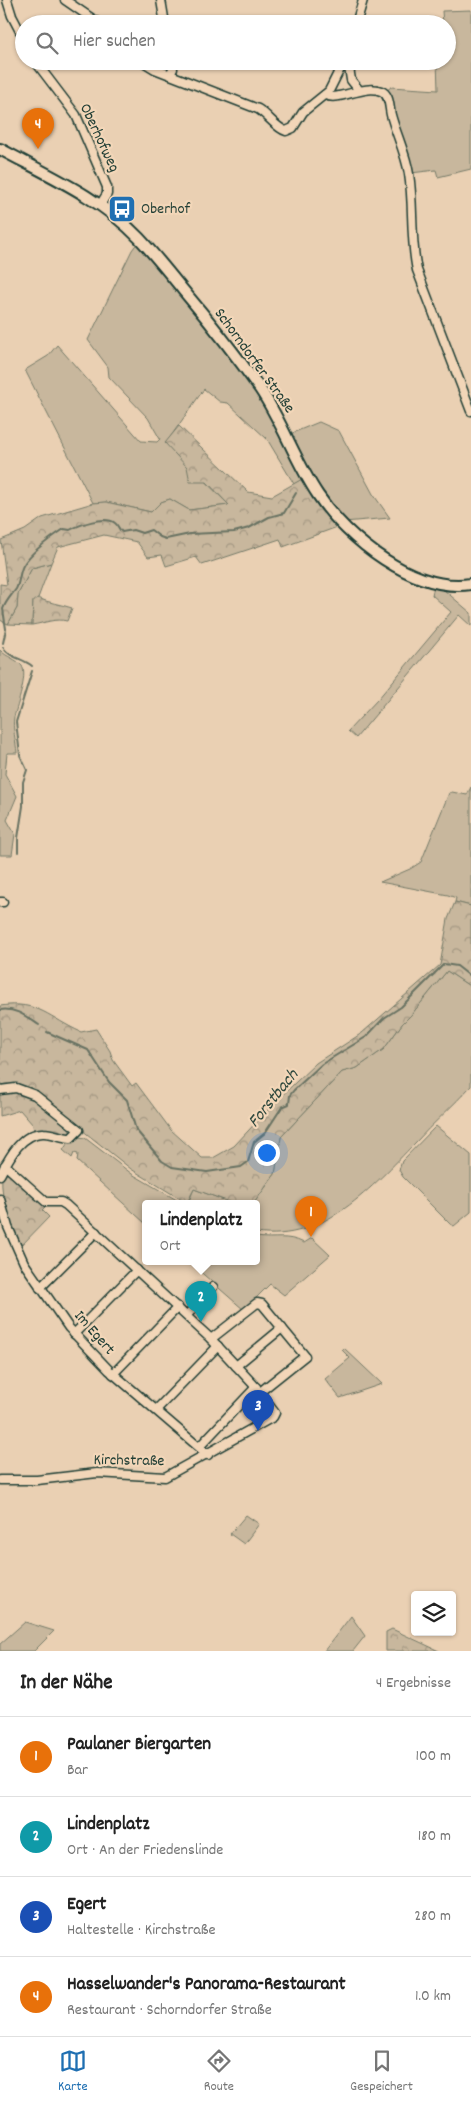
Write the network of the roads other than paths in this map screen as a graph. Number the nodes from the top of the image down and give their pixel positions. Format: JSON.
{"nodes":[{"id":1,"x":7,"y":0,"type":"edge"},
{"id":2,"x":65,"y":0,"type":"edge"},
{"id":3,"x":161,"y":0,"type":"edge"},
{"id":4,"x":363,"y":0,"type":"edge"},
{"id":5,"x":87,"y":15,"type":"edge"},
{"id":6,"x":164,"y":15,"type":"edge"},
{"id":7,"x":359,"y":15,"type":"edge"},
{"id":8,"x":15,"y":22,"type":"edge"},
{"id":9,"x":42,"y":70,"type":"edge"},
{"id":10,"x":161,"y":70,"type":"edge"},
{"id":11,"x":172,"y":70,"type":"edge"},
{"id":12,"x":339,"y":70,"type":"edge"},
{"id":13,"x":349,"y":70,"type":"edge"},
{"id":14,"x":170,"y":74,"type":"junction"},
{"id":15,"x":359,"y":90,"type":"junction"},
{"id":16,"x":325,"y":95,"type":"junction"},
{"id":17,"x":0,"y":149,"type":"edge"},
{"id":18,"x":100,"y":205,"type":"junction"},
{"id":19,"x":471,"y":410,"type":"edge"},
{"id":20,"x":471,"y":584,"type":"edge"},
{"id":21,"x":0,"y":1090,"type":"edge"},
{"id":22,"x":5,"y":1165,"type":"junction"},
{"id":23,"x":0,"y":1175,"type":"edge"},
{"id":24,"x":0,"y":1199,"type":"edge"},
{"id":25,"x":96,"y":1232,"type":"junction"},
{"id":26,"x":137,"y":1270,"type":"junction"},
{"id":27,"x":213,"y":1287,"type":"dead end"},
{"id":28,"x":40,"y":1288,"type":"junction"},
{"id":29,"x":178,"y":1307,"type":"junction"},
{"id":30,"x":187,"y":1315,"type":"junction"},
{"id":31,"x":282,"y":1328,"type":"junction"},
{"id":32,"x":74,"y":1334,"type":"junction"},
{"id":33,"x":211,"y":1338,"type":"junction"},
{"id":34,"x":218,"y":1346,"type":"junction"},
{"id":35,"x":236,"y":1366,"type":"junction"},
{"id":36,"x":113,"y":1374,"type":"junction"},
{"id":37,"x":258,"y":1390,"type":"junction"},
{"id":38,"x":156,"y":1410,"type":"junction"},
{"id":39,"x":200,"y":1446,"type":"junction"},
{"id":40,"x":208,"y":1455,"type":"junction"},
{"id":41,"x":0,"y":1480,"type":"edge"}],
"edges":[{"from":1,"to":8,"type":"street"},
{"from":2,"to":5,"type":"street"},
{"from":3,"to":6,"type":"street"},
{"from":4,"to":7,"type":"street"},
{"from":9,"to":18,"type":"street","name":"Oberhofweg"},
{"from":10,"to":14,"type":"street"},
{"from":11,"to":14,"type":"street"},
{"from":12,"to":16,"type":"street"},
{"from":13,"to":15,"type":"street"},
{"from":14,"to":16,"type":"street"},
{"from":15,"to":16,"type":"street"},
{"from":15,"to":19,"type":"street"},
{"from":17,"to":18,"type":"main road","name":"Schorndorfer Straße"},
{"from":18,"to":20,"type":"main road","name":"Schorndorfer Straße"},
{"from":21,"to":22,"type":"street"},
{"from":22,"to":23,"type":"street"},
{"from":22,"to":25,"type":"street"},
{"from":24,"to":28,"type":"street","name":"Im Egert"},
{"from":25,"to":26,"type":"street"},
{"from":25,"to":28,"type":"street"},
{"from":26,"to":29,"type":"street"},
{"from":26,"to":32,"type":"street"},
{"from":27,"to":30,"type":"street"},
{"from":28,"to":32,"type":"street","name":"Im Egert"},
{"from":29,"to":30,"type":"street"},
{"from":29,"to":36,"type":"street"},
{"from":30,"to":33,"type":"street"},
{"from":31,"to":33,"type":"street"},
{"from":31,"to":35,"type":"street"},
{"from":31,"to":37,"type":"street"},
{"from":32,"to":36,"type":"street","name":"Im Egert"},
{"from":33,"to":34,"type":"street"},
{"from":34,"to":35,"type":"street"},
{"from":34,"to":38,"type":"street"},
{"from":35,"to":37,"type":"street"},
{"from":36,"to":38,"type":"street","name":"Im Egert"},
{"from":37,"to":39,"type":"street"},
{"from":37,"to":40,"type":"street","name":"Kirchstraße"},
{"from":38,"to":39,"type":"street","name":"Im Egert"},
{"from":39,"to":40,"type":"street","name":"Im Egert"},
{"from":40,"to":41,"type":"street","name":"Kirchstraße"}]}
